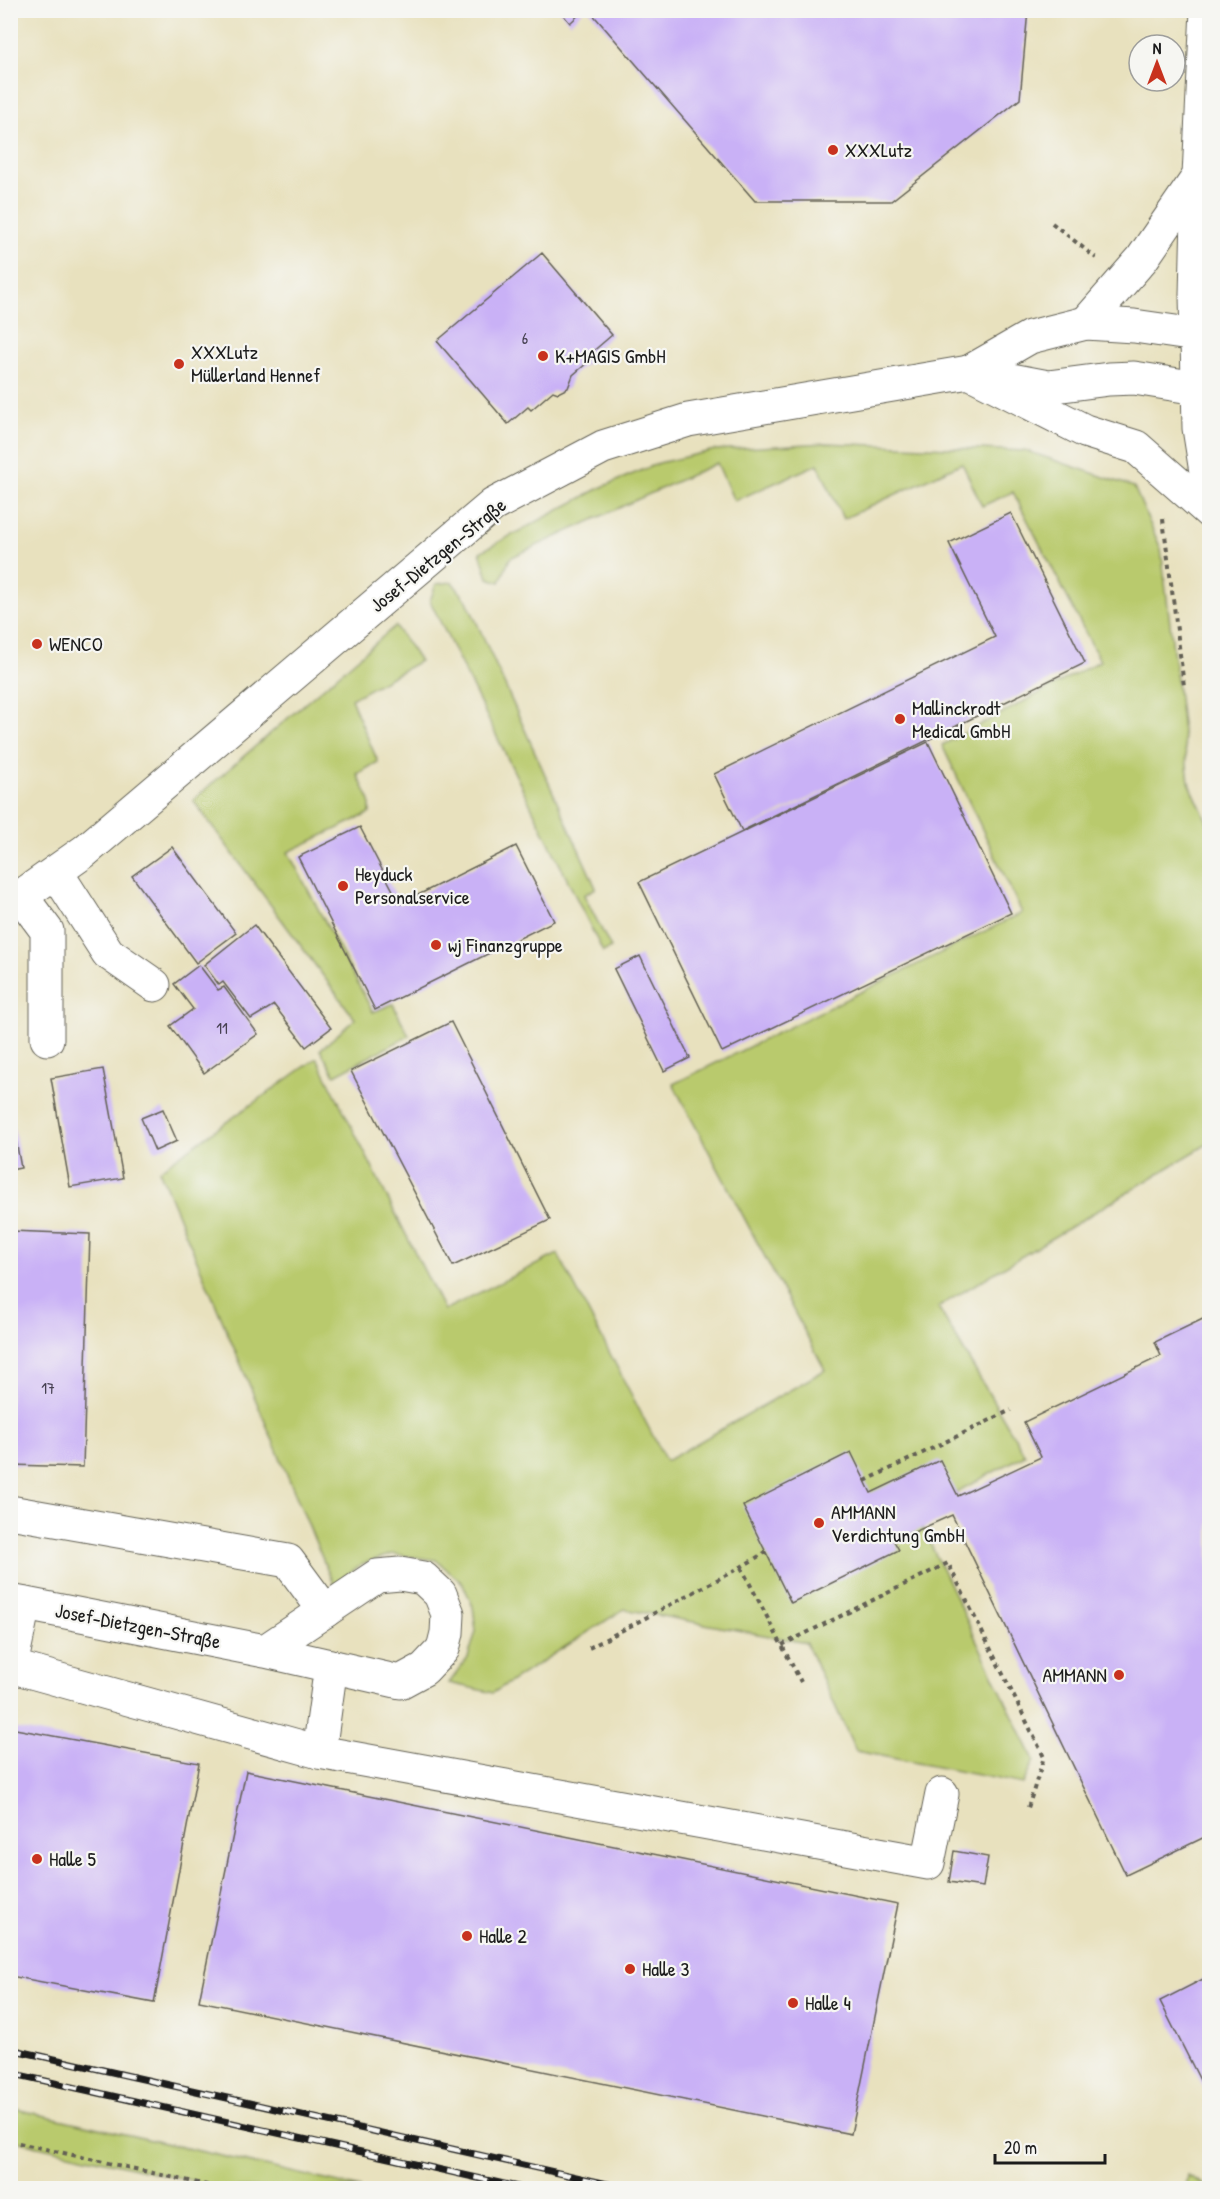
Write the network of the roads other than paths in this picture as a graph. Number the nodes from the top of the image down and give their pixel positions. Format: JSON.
{"nodes":[{"id":1,"x":1207,"y":10,"type":"edge"},
{"id":2,"x":1204,"y":188,"type":"edge"},
{"id":3,"x":1086,"y":323,"type":"junction"},
{"id":4,"x":1203,"y":336,"type":"edge"},
{"id":5,"x":969,"y":372,"type":"junction"},
{"id":6,"x":1204,"y":389,"type":"edge"},
{"id":7,"x":1209,"y":497,"type":"edge"},
{"id":8,"x":1209,"y":512,"type":"edge"},
{"id":9,"x":56,"y":872,"type":"junction"},
{"id":10,"x":16,"y":900,"type":"edge"},
{"id":11,"x":154,"y":985,"type":"dead end"},
{"id":12,"x":47,"y":1039,"type":"dead end"},
{"id":13,"x":11,"y":1512,"type":"edge"},
{"id":14,"x":10,"y":1517,"type":"edge"},
{"id":15,"x":17,"y":1603,"type":"edge"},
{"id":16,"x":325,"y":1611,"type":"junction"},
{"id":17,"x":265,"y":1651,"type":"junction"},
{"id":18,"x":11,"y":1666,"type":"edge"},
{"id":19,"x":332,"y":1666,"type":"junction"},
{"id":20,"x":319,"y":1752,"type":"junction"},
{"id":21,"x":942,"y":1794,"type":"dead end"}],
"edges":[{"from":1,"to":2,"type":"street"},
{"from":2,"to":3,"type":"street"},
{"from":2,"to":4,"type":"street"},
{"from":3,"to":4,"type":"street"},
{"from":3,"to":5,"type":"street"},
{"from":4,"to":6,"type":"street"},
{"from":5,"to":6,"type":"street","name":"Josef-Dietzgen-Straße"},
{"from":5,"to":8,"type":"street"},
{"from":5,"to":9,"type":"street","name":"Josef-Dietzgen-Straße"},
{"from":6,"to":7,"type":"street"},
{"from":9,"to":10,"type":"street","name":"Josef-Dietzgen-Straße"},
{"from":9,"to":11,"type":"street"},
{"from":10,"to":12,"type":"street"},
{"from":13,"to":14,"type":"street"},
{"from":13,"to":16,"type":"street"},
{"from":15,"to":17,"type":"street","name":"Josef-Dietzgen-Straße"},
{"from":15,"to":18,"type":"street"},
{"from":16,"to":17,"type":"street","name":"Josef-Dietzgen-Straße"},
{"from":16,"to":19,"type":"street","name":"Josef-Dietzgen-Straße"},
{"from":17,"to":19,"type":"street","name":"Josef-Dietzgen-Straße"},
{"from":18,"to":20,"type":"street"},
{"from":19,"to":20,"type":"street"},
{"from":20,"to":21,"type":"street"}]}
